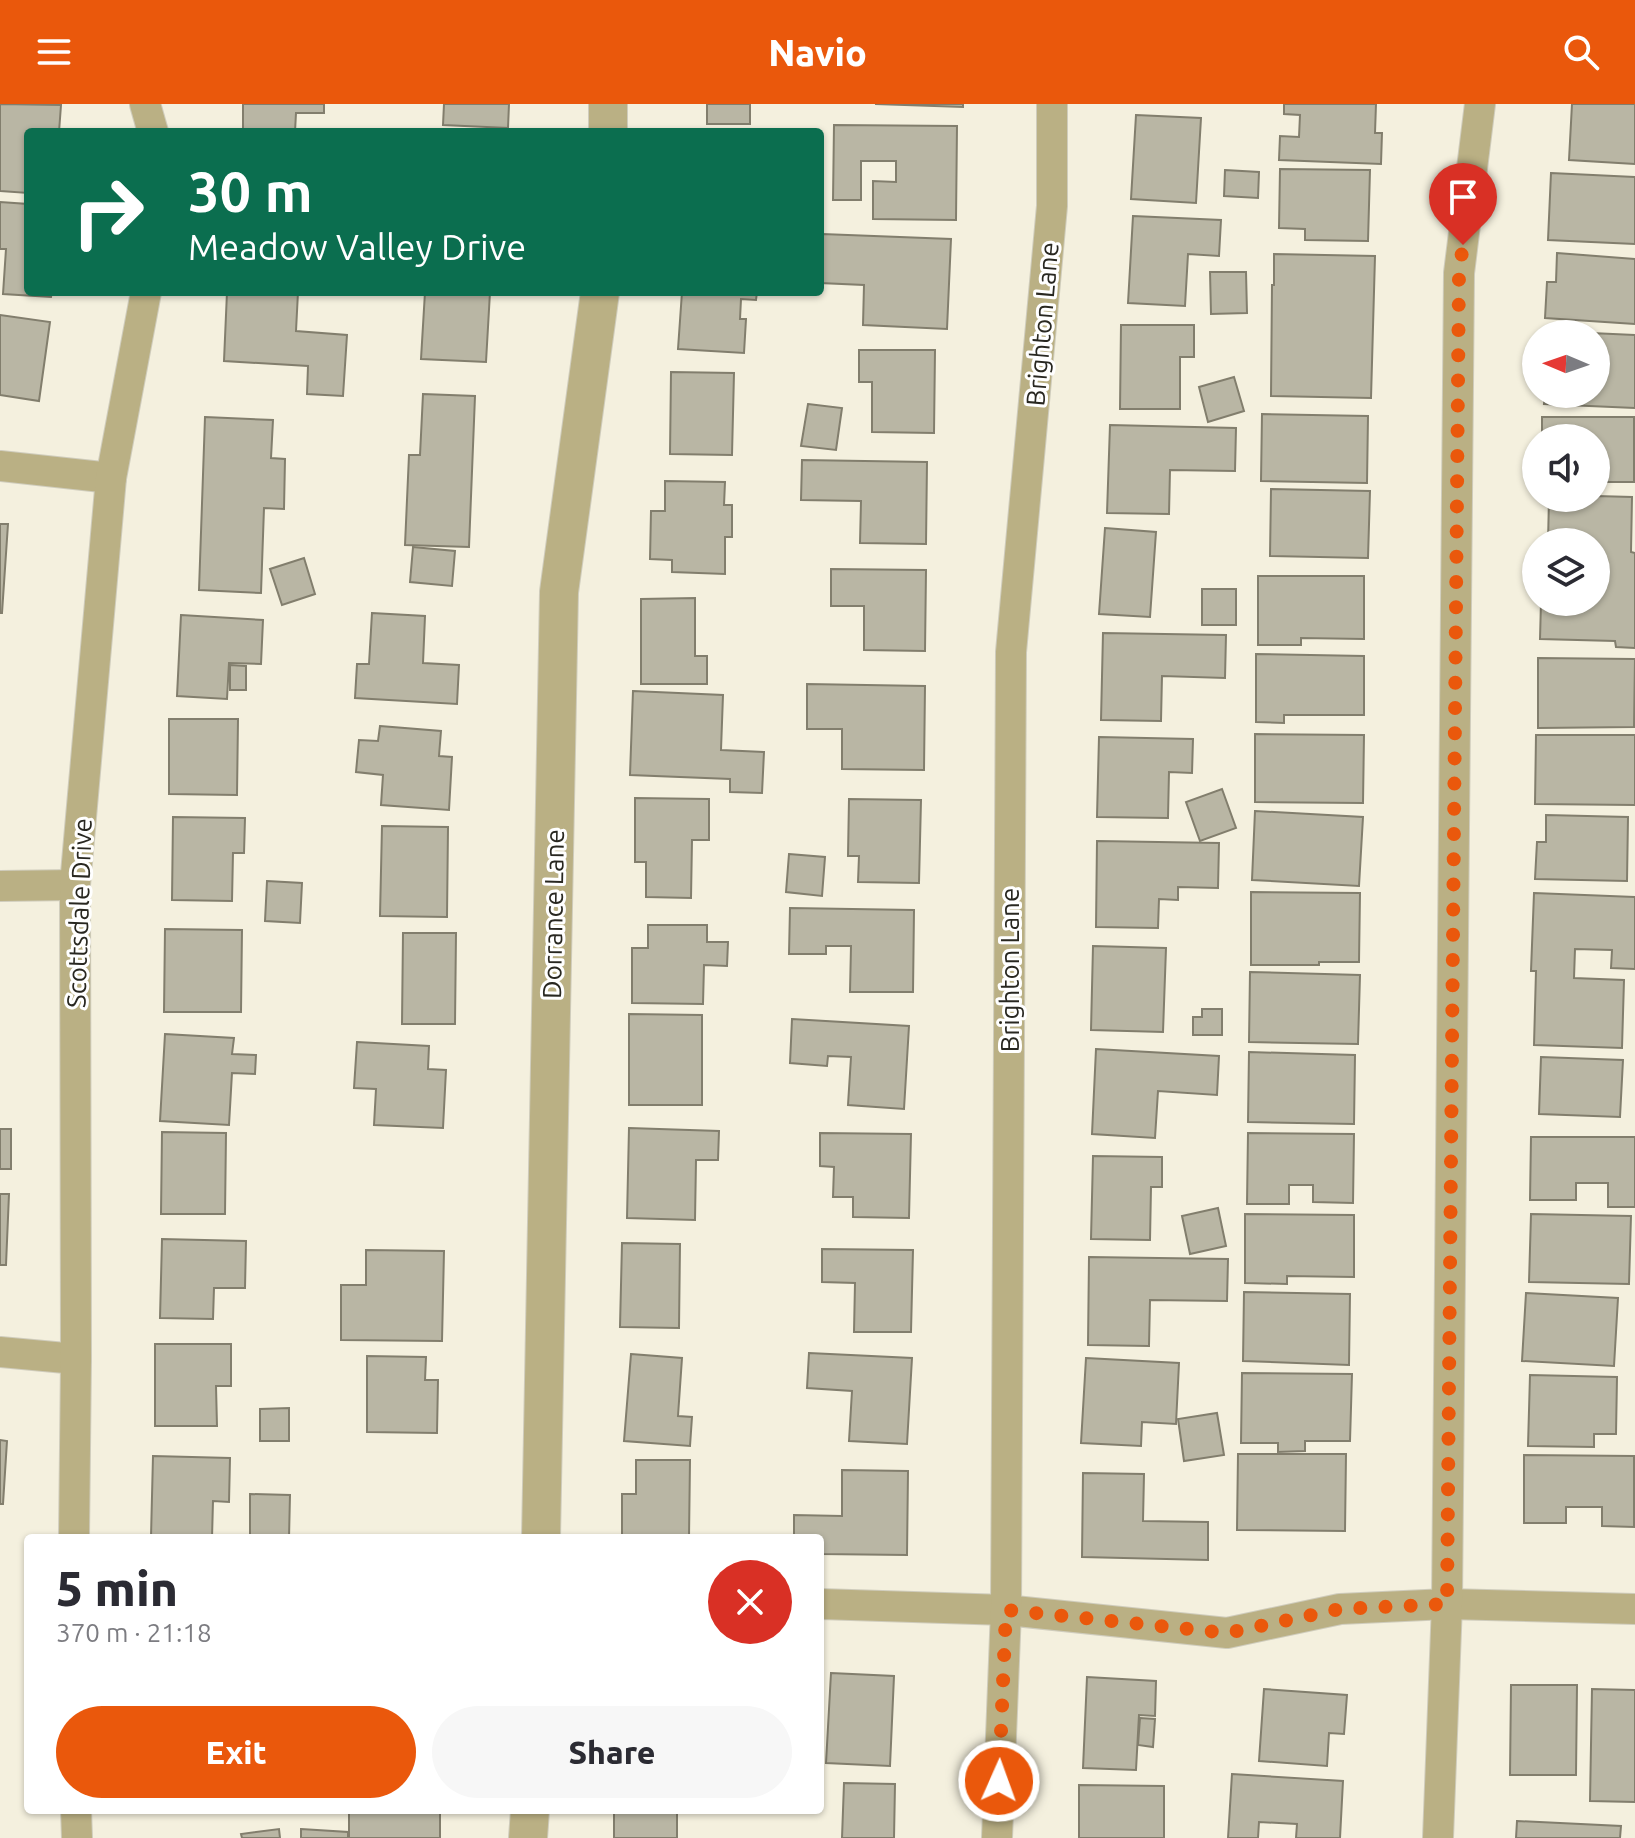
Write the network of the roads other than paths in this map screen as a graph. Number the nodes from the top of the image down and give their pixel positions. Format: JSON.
{"nodes":[{"id":1,"x":145,"y":104,"type":"edge"},
{"id":2,"x":161,"y":104,"type":"edge"},
{"id":3,"x":608,"y":104,"type":"edge"},
{"id":4,"x":1052,"y":104,"type":"edge"},
{"id":5,"x":1480,"y":104,"type":"edge"},
{"id":6,"x":154,"y":128,"type":"edge"},
{"id":7,"x":157,"y":128,"type":"edge"},
{"id":8,"x":608,"y":128,"type":"edge"},
{"id":9,"x":145,"y":296,"type":"edge"},
{"id":10,"x":599,"y":296,"type":"edge"},
{"id":11,"x":0,"y":466,"type":"edge"},
{"id":12,"x":111,"y":478,"type":"junction"},
{"id":13,"x":75,"y":885,"type":"junction"},
{"id":14,"x":0,"y":886,"type":"edge"},
{"id":15,"x":0,"y":1352,"type":"edge"},
{"id":16,"x":76,"y":1359,"type":"junction"},
{"id":17,"x":74,"y":1534,"type":"edge"},
{"id":18,"x":541,"y":1534,"type":"edge"},
{"id":19,"x":824,"y":1604,"type":"edge"},
{"id":20,"x":1447,"y":1604,"type":"junction"},
{"id":21,"x":1635,"y":1609,"type":"edge"},
{"id":22,"x":1006,"y":1610,"type":"junction"},
{"id":23,"x":76,"y":1814,"type":"edge"},
{"id":24,"x":530,"y":1814,"type":"edge"},
{"id":25,"x":77,"y":1838,"type":"edge"},
{"id":26,"x":528,"y":1838,"type":"edge"},
{"id":27,"x":997,"y":1838,"type":"edge"},
{"id":28,"x":1438,"y":1838,"type":"edge"}],
"edges":[{"from":1,"to":6,"type":"street"},
{"from":2,"to":7,"type":"street"},
{"from":3,"to":8,"type":"street"},
{"from":4,"to":22,"type":"street","name":"Brighton Lane"},
{"from":5,"to":20,"type":"street"},
{"from":9,"to":12,"type":"street","name":"Scottsdale Drive"},
{"from":10,"to":18,"type":"street","name":"Dorrance Lane"},
{"from":11,"to":12,"type":"street"},
{"from":12,"to":13,"type":"street","name":"Scottsdale Drive"},
{"from":13,"to":14,"type":"street"},
{"from":13,"to":16,"type":"street","name":"Scottsdale Drive"},
{"from":15,"to":16,"type":"street"},
{"from":16,"to":17,"type":"street","name":"Scottsdale Drive"},
{"from":19,"to":22,"type":"street"},
{"from":20,"to":21,"type":"street"},
{"from":20,"to":22,"type":"street"},
{"from":20,"to":28,"type":"street"},
{"from":22,"to":27,"type":"street","name":"Brighton Lane"},
{"from":23,"to":25,"type":"street"},
{"from":24,"to":26,"type":"street"}]}
